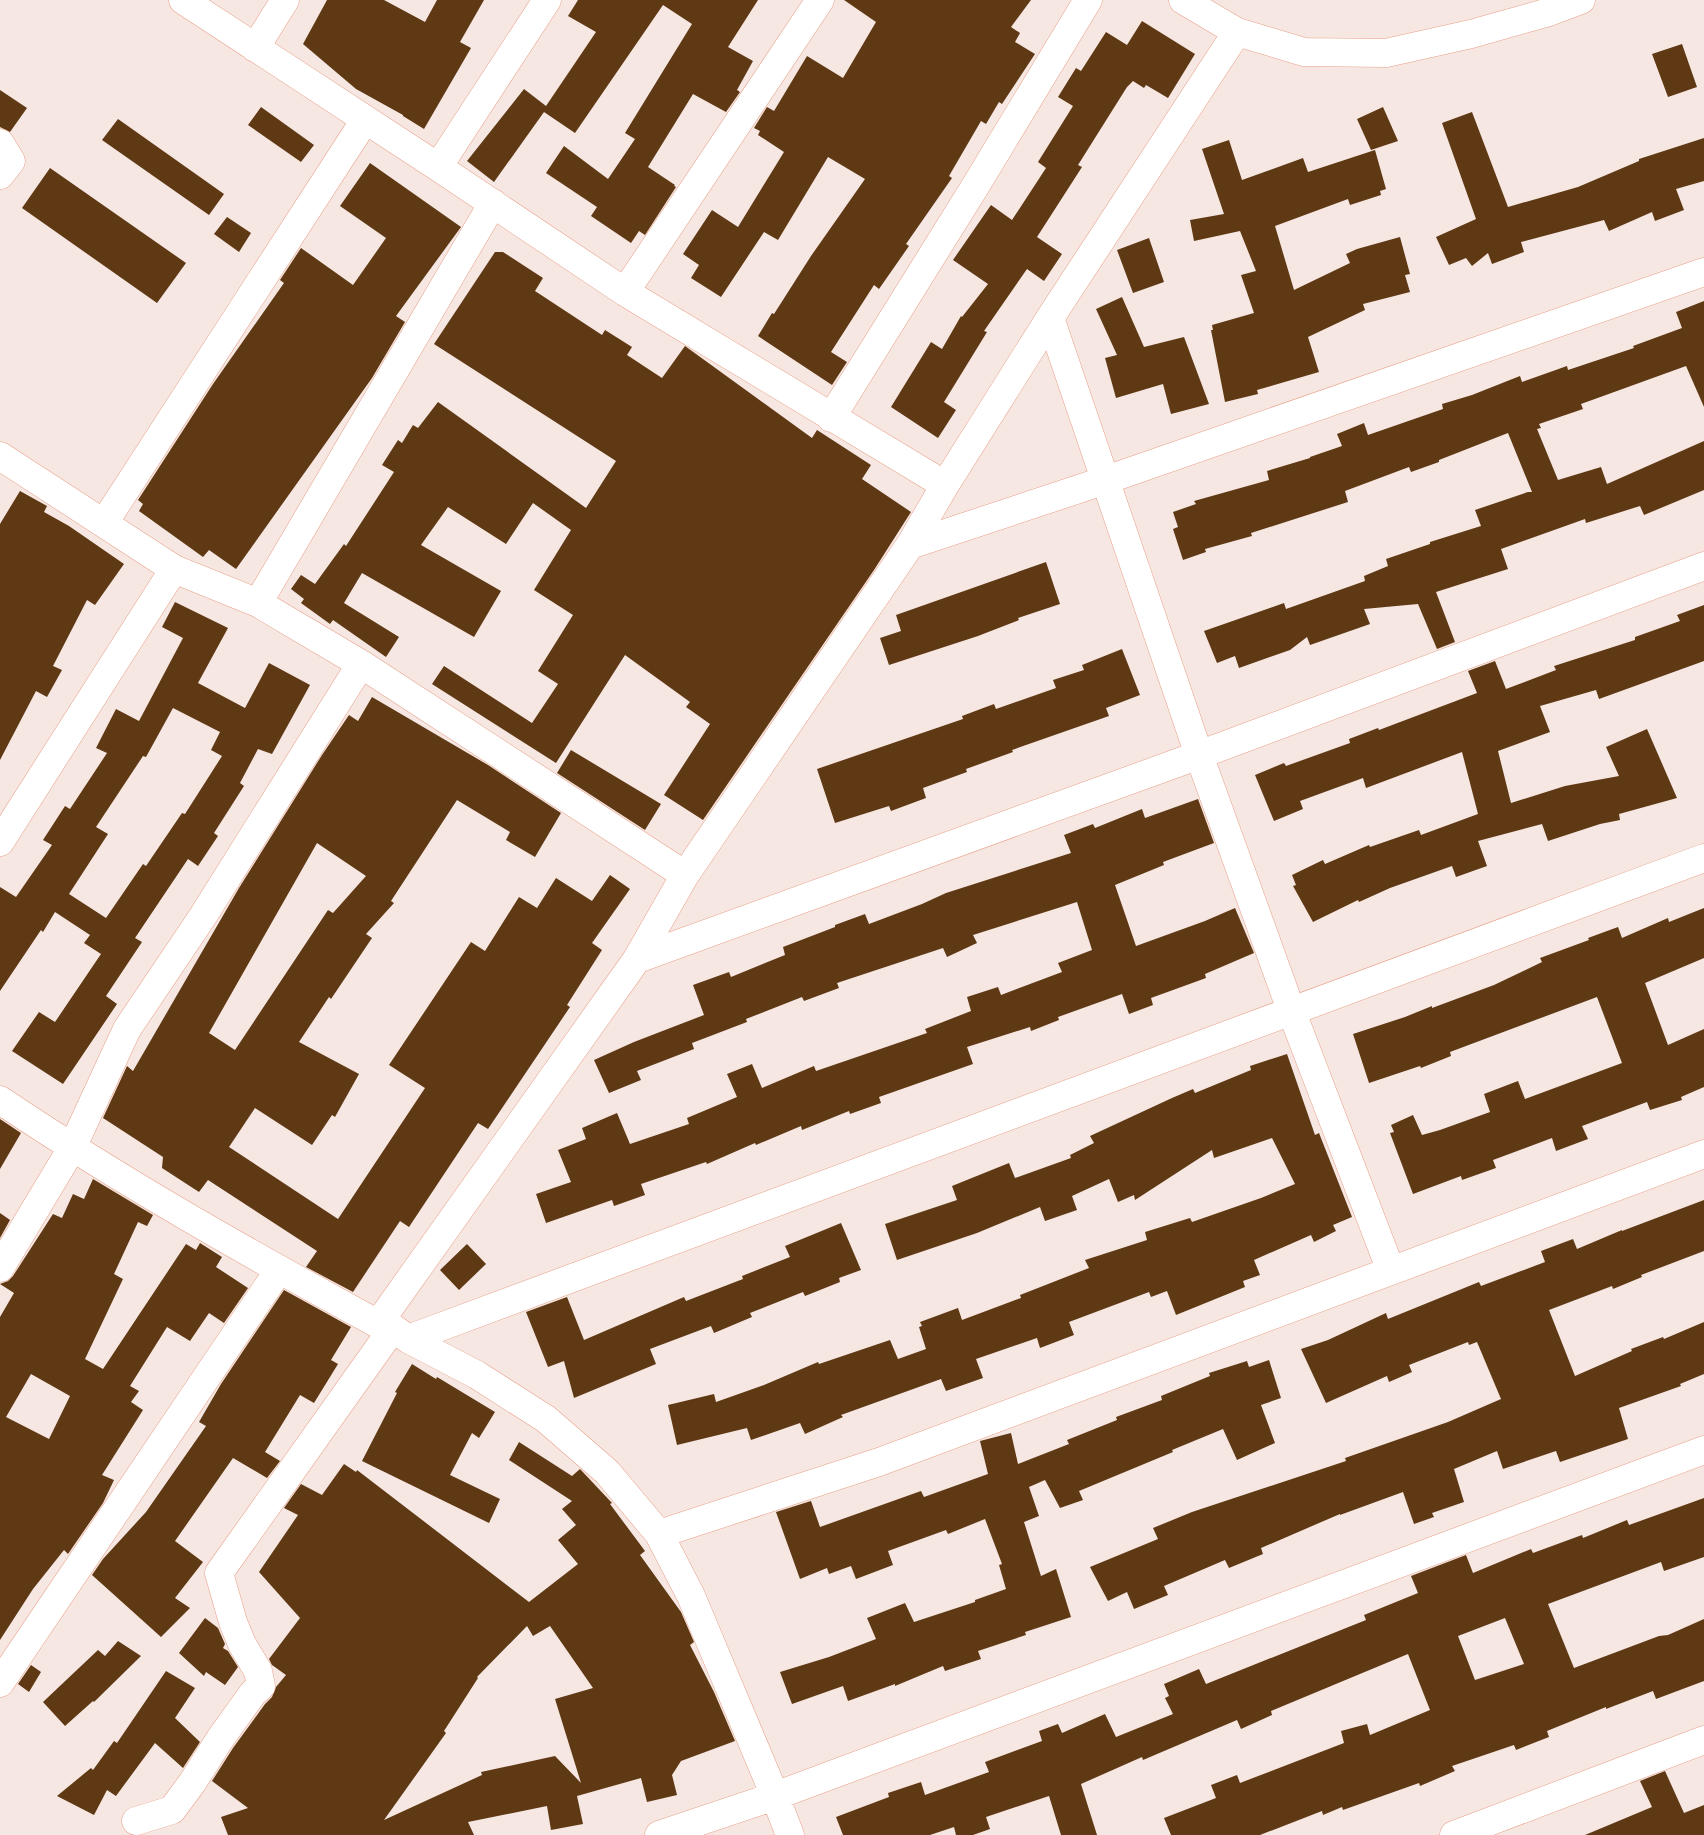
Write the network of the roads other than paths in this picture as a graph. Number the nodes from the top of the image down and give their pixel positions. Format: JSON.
{"nodes":[{"id":1,"x":183,"y":0,"type":"edge"},
{"id":2,"x":285,"y":0,"type":"edge"},
{"id":3,"x":547,"y":0,"type":"edge"},
{"id":4,"x":820,"y":0,"type":"edge"},
{"id":5,"x":1088,"y":0,"type":"edge"},
{"id":6,"x":1183,"y":0,"type":"edge"},
{"id":7,"x":1581,"y":0,"type":"edge"},
{"id":8,"x":1237,"y":32,"type":"junction"},
{"id":9,"x":255,"y":48,"type":"junction"},
{"id":10,"x":365,"y":120,"type":"junction"},
{"id":11,"x":0,"y":143,"type":"edge"},
{"id":12,"x":438,"y":167,"type":"junction"},
{"id":13,"x":0,"y":175,"type":"edge"},
{"id":14,"x":493,"y":203,"type":"junction"},
{"id":15,"x":1704,"y":272,"type":"edge"},
{"id":16,"x":625,"y":292,"type":"junction"},
{"id":17,"x":1050,"y":318,"type":"junction"},
{"id":18,"x":830,"y":418,"type":"junction"},
{"id":19,"x":0,"y":456,"type":"edge"},
{"id":20,"x":1106,"y":480,"type":"junction"},
{"id":21,"x":945,"y":486,"type":"junction"},
{"id":22,"x":104,"y":523,"type":"junction"},
{"id":23,"x":910,"y":545,"type":"junction"},
{"id":24,"x":1704,"y":566,"type":"edge"},
{"id":25,"x":174,"y":569,"type":"junction"},
{"id":26,"x":258,"y":604,"type":"junction"},
{"id":27,"x":362,"y":664,"type":"junction"},
{"id":28,"x":1198,"y":755,"type":"junction"},
{"id":29,"x":0,"y":842,"type":"edge"},
{"id":30,"x":1704,"y":858,"type":"edge"},
{"id":31,"x":685,"y":875,"type":"junction"},
{"id":32,"x":637,"y":959,"type":"junction"},
{"id":33,"x":1291,"y":1010,"type":"junction"},
{"id":34,"x":0,"y":1100,"type":"edge"},
{"id":35,"x":72,"y":1148,"type":"junction"},
{"id":36,"x":1704,"y":1154,"type":"edge"},
{"id":37,"x":0,"y":1268,"type":"edge"},
{"id":38,"x":279,"y":1270,"type":"junction"},
{"id":39,"x":1391,"y":1271,"type":"junction"},
{"id":40,"x":393,"y":1330,"type":"junction"},
{"id":41,"x":1704,"y":1450,"type":"edge"},
{"id":42,"x":659,"y":1534,"type":"junction"},
{"id":43,"x":0,"y":1683,"type":"edge"},
{"id":44,"x":1704,"y":1740,"type":"edge"},
{"id":45,"x":775,"y":1796,"type":"junction"},
{"id":46,"x":136,"y":1821,"type":"dead end"},
{"id":47,"x":659,"y":1835,"type":"edge"},
{"id":48,"x":790,"y":1835,"type":"edge"},
{"id":49,"x":1454,"y":1835,"type":"edge"}],
"edges":[{"from":1,"to":9,"type":"street"},
{"from":2,"to":9,"type":"street"},
{"from":3,"to":12,"type":"street"},
{"from":4,"to":16,"type":"street"},
{"from":5,"to":18,"type":"street"},
{"from":6,"to":8,"type":"street"},
{"from":7,"to":8,"type":"street"},
{"from":8,"to":17,"type":"street"},
{"from":9,"to":10,"type":"street"},
{"from":10,"to":12,"type":"street"},
{"from":10,"to":22,"type":"street"},
{"from":11,"to":13,"type":"street"},
{"from":12,"to":14,"type":"street"},
{"from":14,"to":16,"type":"street"},
{"from":14,"to":26,"type":"street"},
{"from":15,"to":20,"type":"street"},
{"from":16,"to":18,"type":"street"},
{"from":17,"to":20,"type":"street"},
{"from":17,"to":21,"type":"street"},
{"from":18,"to":21,"type":"street"},
{"from":19,"to":22,"type":"street"},
{"from":20,"to":23,"type":"street"},
{"from":20,"to":28,"type":"street"},
{"from":21,"to":23,"type":"street"},
{"from":22,"to":25,"type":"street"},
{"from":23,"to":31,"type":"street"},
{"from":24,"to":28,"type":"street"},
{"from":25,"to":26,"type":"street"},
{"from":25,"to":29,"type":"street"},
{"from":26,"to":27,"type":"street"},
{"from":27,"to":31,"type":"street"},
{"from":27,"to":35,"type":"street"},
{"from":28,"to":32,"type":"street"},
{"from":28,"to":33,"type":"street"},
{"from":30,"to":33,"type":"street"},
{"from":31,"to":32,"type":"street"},
{"from":32,"to":40,"type":"street"},
{"from":33,"to":39,"type":"street"},
{"from":33,"to":40,"type":"street"},
{"from":34,"to":35,"type":"street"},
{"from":35,"to":37,"type":"street"},
{"from":35,"to":38,"type":"street"},
{"from":36,"to":39,"type":"street"},
{"from":38,"to":40,"type":"street"},
{"from":38,"to":43,"type":"street"},
{"from":39,"to":42,"type":"street"},
{"from":40,"to":42,"type":"street"},
{"from":40,"to":46,"type":"street"},
{"from":41,"to":45,"type":"street"},
{"from":42,"to":45,"type":"street"},
{"from":44,"to":49,"type":"street"},
{"from":45,"to":47,"type":"street"},
{"from":45,"to":48,"type":"street"}]}
